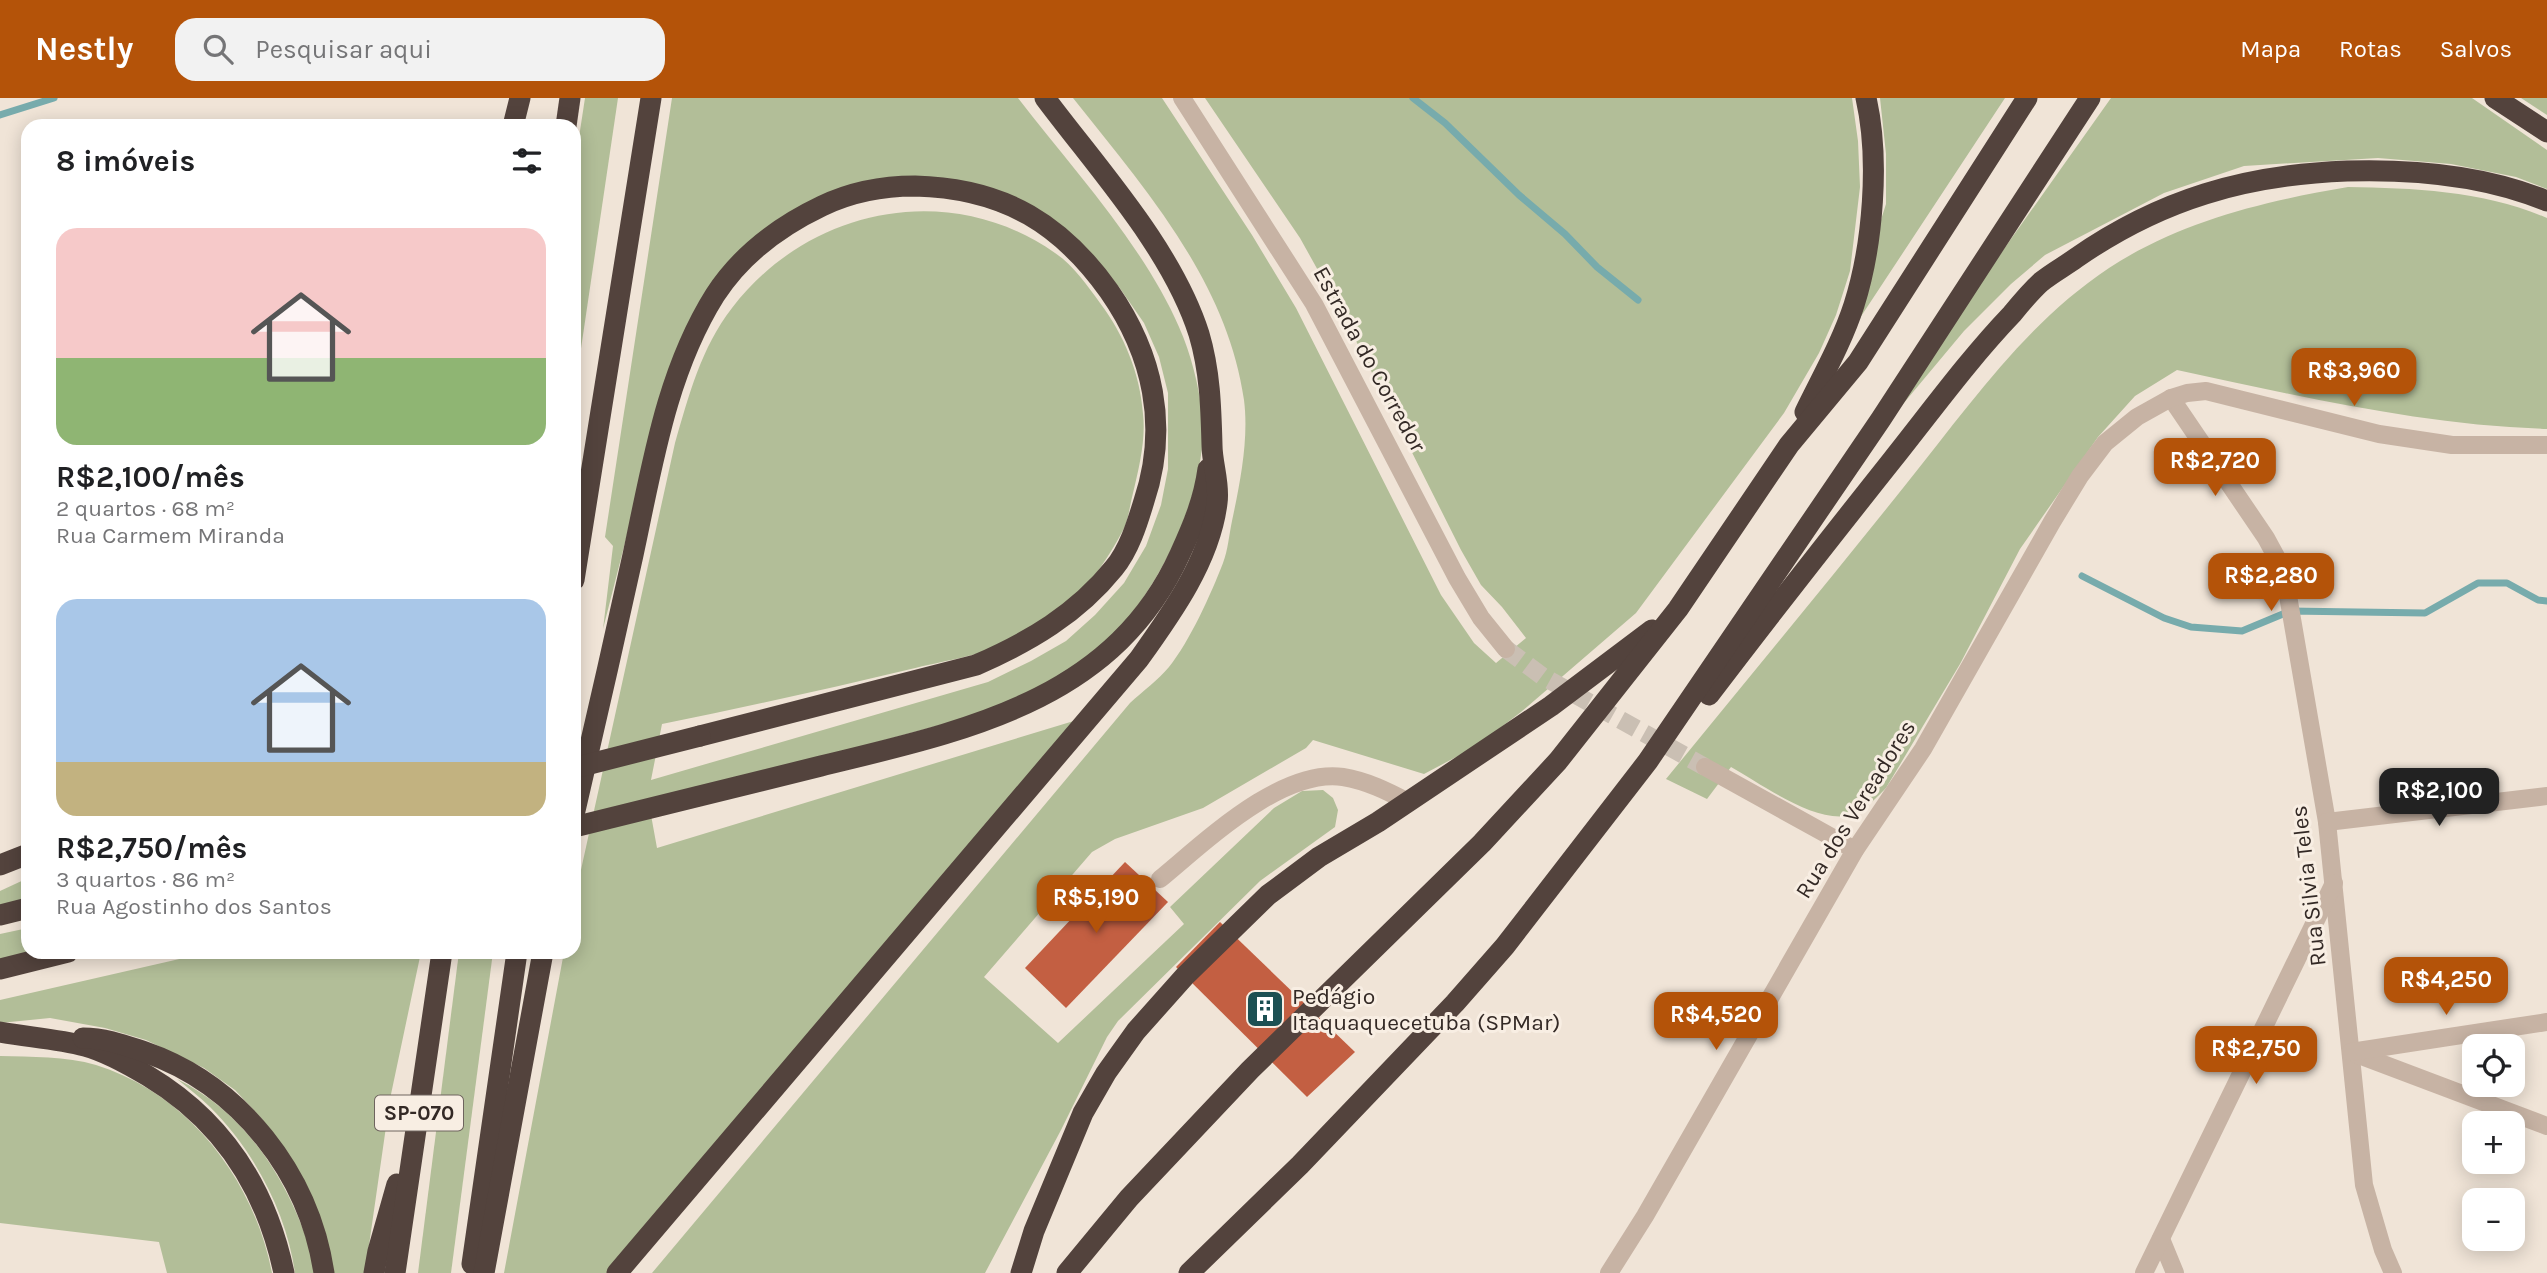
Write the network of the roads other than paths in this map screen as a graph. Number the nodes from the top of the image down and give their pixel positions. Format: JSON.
{"nodes":[{"id":1,"x":520,"y":98,"type":"edge"},
{"id":2,"x":570,"y":98,"type":"edge"},
{"id":3,"x":651,"y":98,"type":"edge"},
{"id":4,"x":1045,"y":98,"type":"edge"},
{"id":5,"x":1182,"y":98,"type":"edge"},
{"id":6,"x":1866,"y":98,"type":"edge"},
{"id":7,"x":2027,"y":98,"type":"edge"},
{"id":8,"x":2090,"y":98,"type":"edge"},
{"id":9,"x":2495,"y":98,"type":"edge"},
{"id":10,"x":515,"y":119,"type":"edge"},
{"id":11,"x":567,"y":119,"type":"edge"},
{"id":12,"x":2547,"y":132,"type":"edge"},
{"id":13,"x":2547,"y":201,"type":"edge"},
{"id":14,"x":2171,"y":398,"type":"junction"},
{"id":15,"x":1788,"y":445,"type":"junction"},
{"id":16,"x":1212,"y":446,"type":"junction"},
{"id":17,"x":2547,"y":446,"type":"edge"},
{"id":18,"x":581,"y":536,"type":"edge"},
{"id":19,"x":1678,"y":609,"type":"junction"},
{"id":20,"x":1506,"y":649,"type":"tunnel mouth"},
{"id":21,"x":1648,"y":761,"type":"junction"},
{"id":22,"x":585,"y":765,"type":"edge"},
{"id":23,"x":585,"y":765,"type":"edge"},
{"id":24,"x":585,"y":765,"type":"edge"},
{"id":25,"x":1705,"y":767,"type":"tunnel mouth"},
{"id":26,"x":581,"y":784,"type":"edge"},
{"id":27,"x":2547,"y":796,"type":"edge"},
{"id":28,"x":1408,"y":802,"type":"junction"},
{"id":29,"x":2327,"y":822,"type":"junction"},
{"id":30,"x":581,"y":825,"type":"edge"},
{"id":31,"x":1855,"y":850,"type":"junction"},
{"id":32,"x":21,"y":857,"type":"edge"},
{"id":33,"x":0,"y":865,"type":"edge"},
{"id":34,"x":1160,"y":879,"type":"dead end"},
{"id":35,"x":2334,"y":883,"type":"junction"},
{"id":36,"x":21,"y":910,"type":"edge"},
{"id":37,"x":0,"y":915,"type":"edge"},
{"id":38,"x":40,"y":959,"type":"edge"},
{"id":39,"x":441,"y":959,"type":"edge"},
{"id":40,"x":516,"y":959,"type":"edge"},
{"id":41,"x":542,"y":959,"type":"edge"},
{"id":42,"x":0,"y":969,"type":"edge"},
{"id":43,"x":2547,"y":1022,"type":"edge"},
{"id":44,"x":0,"y":1032,"type":"edge"},
{"id":45,"x":46,"y":1040,"type":"junction"},
{"id":46,"x":2351,"y":1052,"type":"junction"},
{"id":47,"x":420,"y":1109,"type":"junction"},
{"id":48,"x":2547,"y":1126,"type":"edge"},
{"id":49,"x":1300,"y":1165,"type":"junction"},
{"id":50,"x":2161,"y":1239,"type":"junction"},
{"id":51,"x":284,"y":1273,"type":"edge"},
{"id":52,"x":324,"y":1273,"type":"edge"},
{"id":53,"x":374,"y":1273,"type":"edge"},
{"id":54,"x":395,"y":1273,"type":"edge"},
{"id":55,"x":470,"y":1273,"type":"edge"},
{"id":56,"x":484,"y":1273,"type":"edge"},
{"id":57,"x":617,"y":1273,"type":"edge"},
{"id":58,"x":1021,"y":1273,"type":"edge"},
{"id":59,"x":1067,"y":1273,"type":"edge"},
{"id":60,"x":1189,"y":1273,"type":"edge"},
{"id":61,"x":1204,"y":1273,"type":"edge"},
{"id":62,"x":1609,"y":1273,"type":"edge"},
{"id":63,"x":2144,"y":1273,"type":"edge"},
{"id":64,"x":2175,"y":1273,"type":"edge"},
{"id":65,"x":2393,"y":1273,"type":"edge"}],
"edges":[{"from":1,"to":10,"type":"highway"},
{"from":2,"to":11,"type":"highway"},
{"from":3,"to":18,"type":"highway"},
{"from":4,"to":16,"type":"highway"},
{"from":5,"to":20,"type":"street","name":"Estrada do Corredor"},
{"from":6,"to":15,"type":"highway"},
{"from":7,"to":15,"type":"highway"},
{"from":8,"to":21,"type":"highway"},
{"from":9,"to":12,"type":"highway"},
{"from":13,"to":21,"type":"highway"},
{"from":14,"to":17,"type":"street"},
{"from":14,"to":29,"type":"street","name":"Rua Silvia Teles"},
{"from":14,"to":31,"type":"street","name":"Rua dos Vereadores"},
{"from":15,"to":19,"type":"highway"},
{"from":16,"to":30,"type":"highway"},
{"from":16,"to":57,"type":"highway"},
{"from":19,"to":28,"type":"highway"},
{"from":19,"to":59,"type":"highway"},
{"from":21,"to":49,"type":"highway"},
{"from":22,"to":23,"type":"highway","bridge":true},
{"from":24,"to":26,"type":"highway","bridge":true},
{"from":25,"to":31,"type":"street"},
{"from":27,"to":29,"type":"street"},
{"from":28,"to":34,"type":"street"},
{"from":28,"to":58,"type":"highway"},
{"from":29,"to":35,"type":"street","name":"Rua Silvia Teles"},
{"from":31,"to":62,"type":"street","name":"Rua dos Vereadores"},
{"from":32,"to":33,"type":"highway"},
{"from":35,"to":46,"type":"street","name":"Rua Silvia Teles"},
{"from":35,"to":50,"type":"street"},
{"from":36,"to":37,"type":"highway"},
{"from":38,"to":42,"type":"highway"},
{"from":39,"to":47,"type":"highway","number":"SP-070"},
{"from":40,"to":55,"type":"highway","number":"SP-070"},
{"from":41,"to":56,"type":"highway"},
{"from":43,"to":46,"type":"street"},
{"from":44,"to":45,"type":"highway"},
{"from":45,"to":51,"type":"highway"},
{"from":45,"to":52,"type":"highway"},
{"from":46,"to":48,"type":"street"},
{"from":46,"to":65,"type":"street","name":"Rua Silvia Teles"},
{"from":47,"to":53,"type":"highway"},
{"from":47,"to":54,"type":"highway","number":"SP-070"},
{"from":49,"to":60,"type":"highway"},
{"from":49,"to":61,"type":"highway"},
{"from":50,"to":63,"type":"street"},
{"from":50,"to":64,"type":"street"}]}
